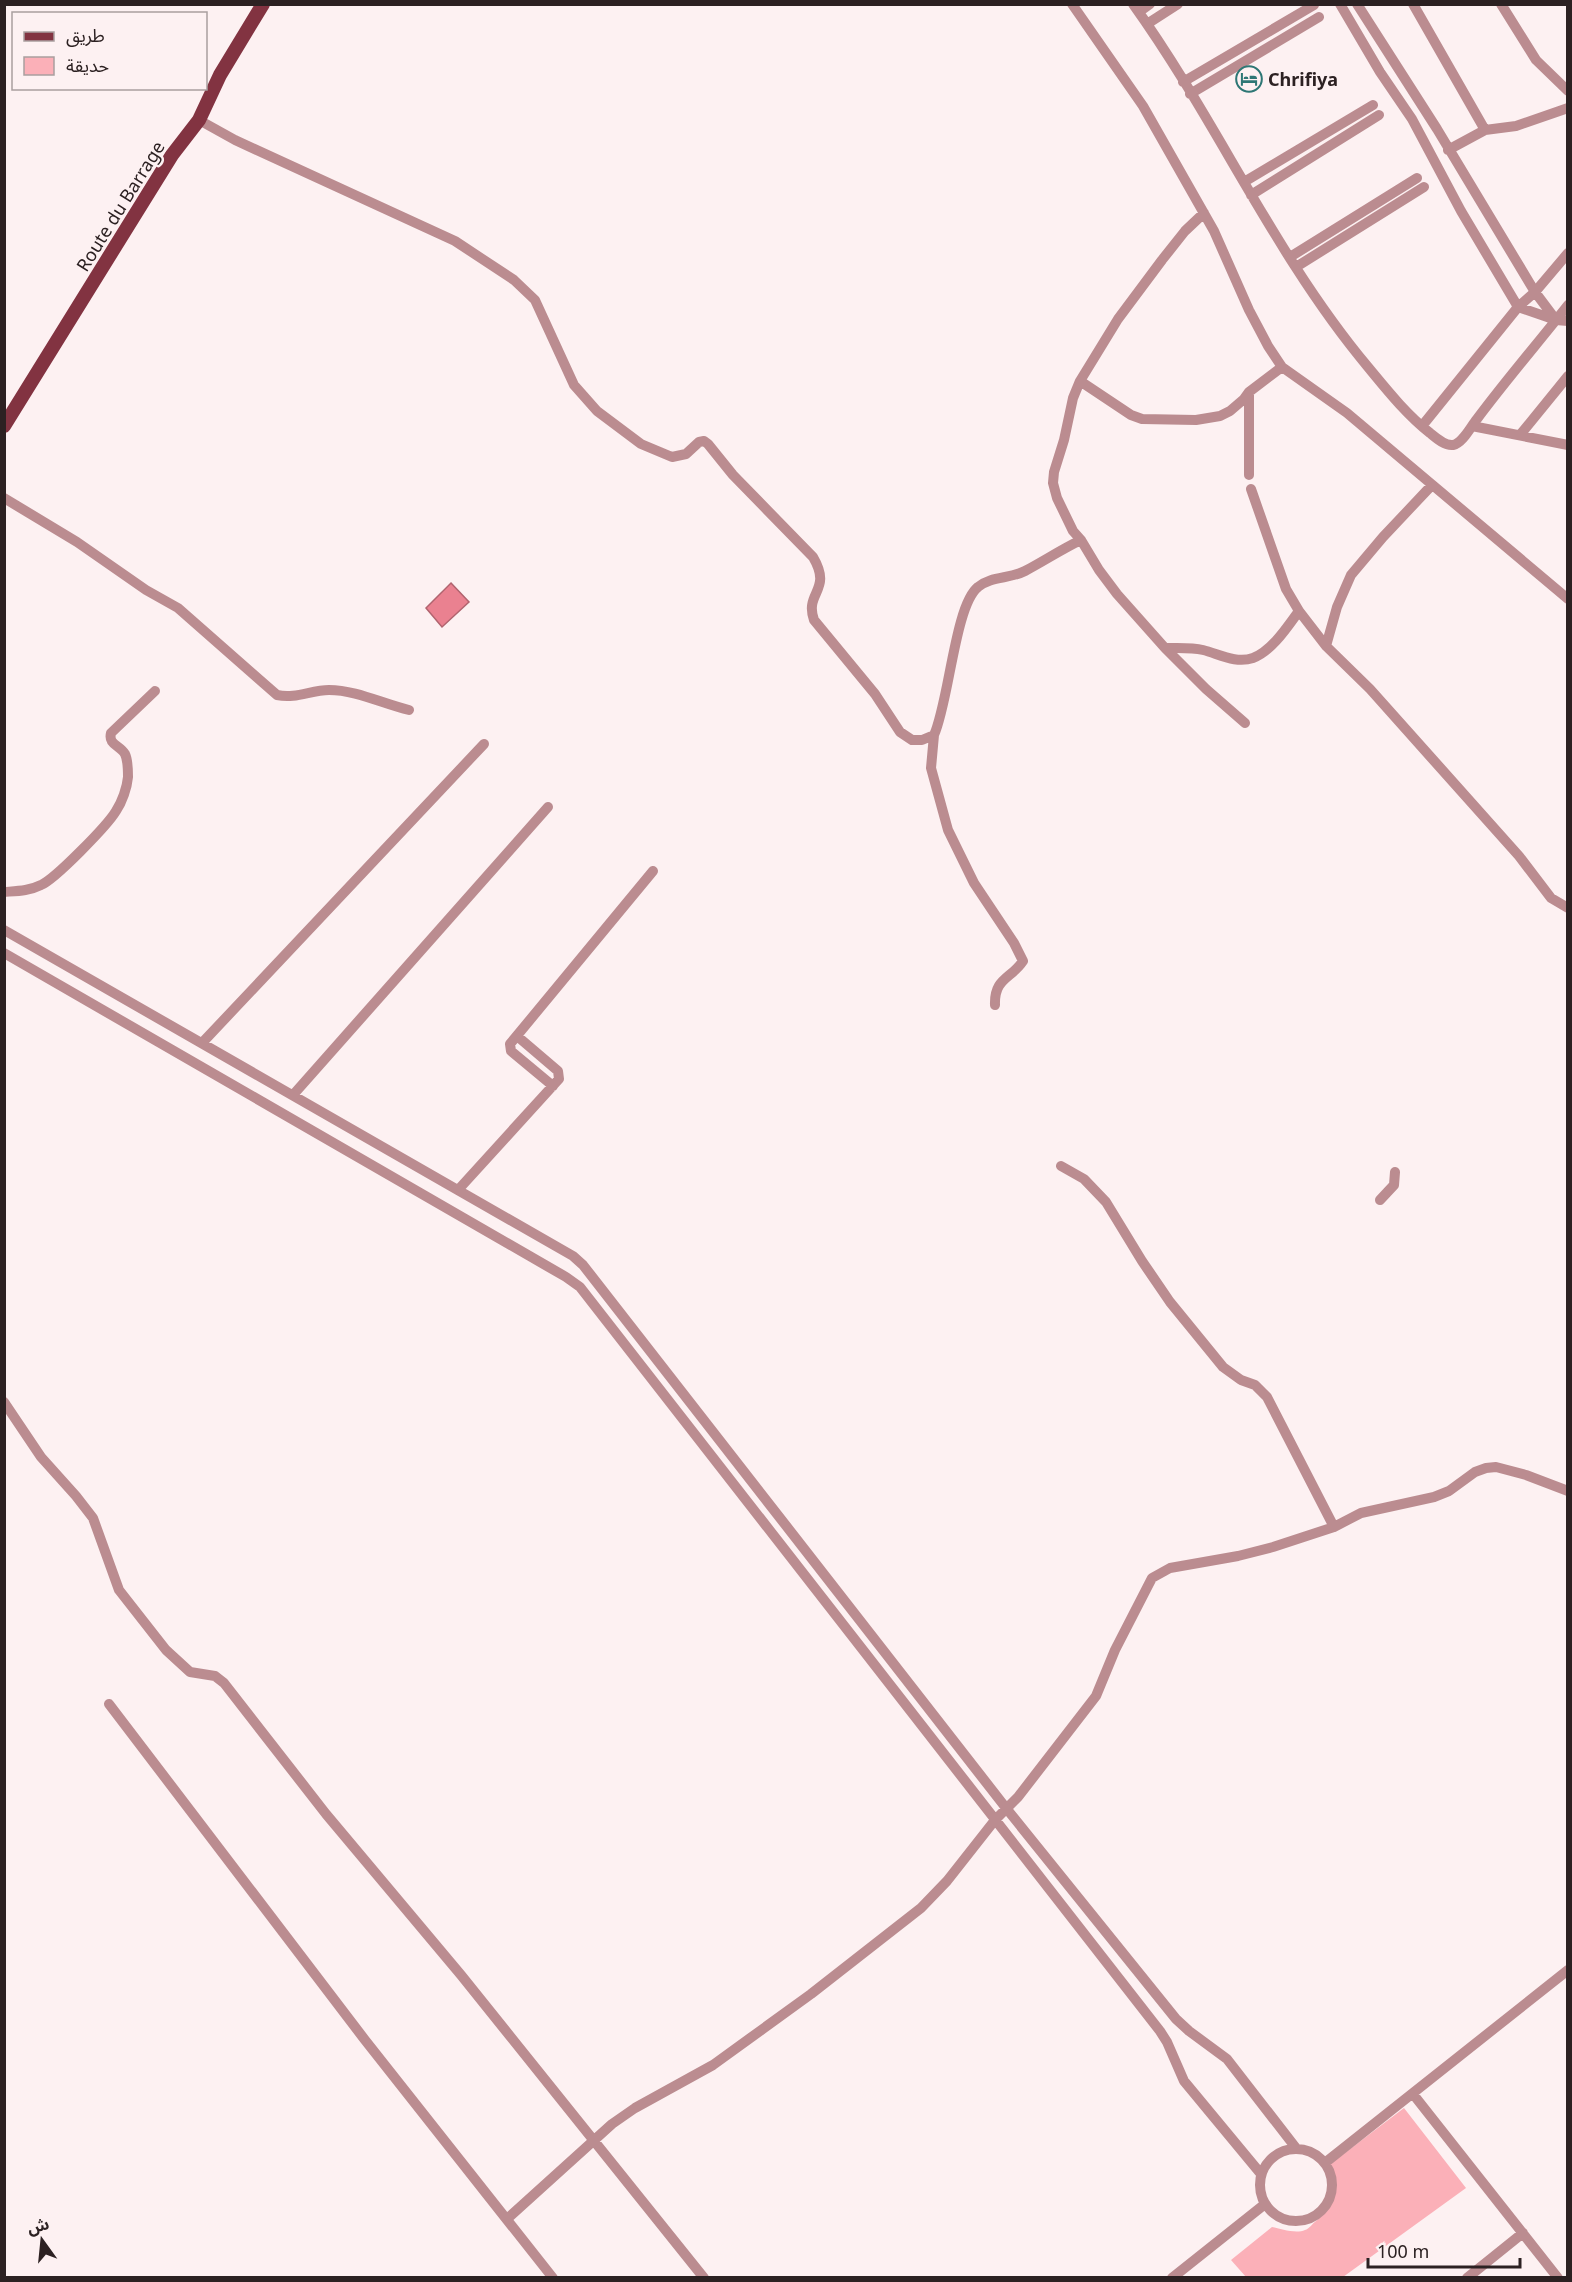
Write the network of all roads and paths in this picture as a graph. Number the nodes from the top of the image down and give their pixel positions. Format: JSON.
{"nodes":[{"id":1,"x":263,"y":4,"type":"edge"},
{"id":2,"x":1072,"y":4,"type":"edge"},
{"id":3,"x":1150,"y":4,"type":"edge"},
{"id":4,"x":1178,"y":4,"type":"edge"},
{"id":5,"x":1340,"y":4,"type":"edge"},
{"id":6,"x":1357,"y":4,"type":"edge"},
{"id":7,"x":1413,"y":4,"type":"edge"},
{"id":8,"x":1501,"y":4,"type":"edge"},
{"id":9,"x":1314,"y":5,"type":"edge"},
{"id":10,"x":1136,"y":8,"type":"edge"},
{"id":11,"x":1319,"y":17,"type":"dead end"},
{"id":12,"x":1147,"y":24,"type":"junction"},
{"id":13,"x":1258,"y":37,"type":"junction"},
{"id":14,"x":1266,"y":49,"type":"junction"},
{"id":15,"x":1183,"y":82,"type":"junction"},
{"id":16,"x":1568,"y":91,"type":"edge"},
{"id":17,"x":1190,"y":94,"type":"junction"},
{"id":18,"x":1373,"y":105,"type":"dead end"},
{"id":19,"x":1568,"y":108,"type":"edge"},
{"id":20,"x":1379,"y":115,"type":"dead end"},
{"id":21,"x":199,"y":120,"type":"junction"},
{"id":22,"x":1485,"y":130,"type":"junction"},
{"id":23,"x":1323,"y":135,"type":"junction"},
{"id":24,"x":1330,"y":147,"type":"junction"},
{"id":25,"x":1448,"y":150,"type":"junction"},
{"id":26,"x":1417,"y":178,"type":"dead end"},
{"id":27,"x":1244,"y":182,"type":"junction"},
{"id":28,"x":1424,"y":188,"type":"dead end"},
{"id":29,"x":1251,"y":195,"type":"junction"},
{"id":30,"x":1204,"y":213,"type":"junction"},
{"id":31,"x":1361,"y":213,"type":"junction"},
{"id":32,"x":1368,"y":224,"type":"junction"},
{"id":33,"x":1568,"y":253,"type":"edge"},
{"id":34,"x":1293,"y":262,"type":"junction"},
{"id":35,"x":1535,"y":292,"type":"junction"},
{"id":36,"x":1568,"y":305,"type":"edge"},
{"id":37,"x":1518,"y":307,"type":"junction"},
{"id":38,"x":1556,"y":320,"type":"junction"},
{"id":39,"x":1568,"y":321,"type":"edge"},
{"id":40,"x":1282,"y":367,"type":"junction"},
{"id":41,"x":1568,"y":376,"type":"edge"},
{"id":42,"x":1080,"y":381,"type":"junction"},
{"id":43,"x":1249,"y":392,"type":"junction"},
{"id":44,"x":4,"y":426,"type":"edge"},
{"id":45,"x":1422,"y":426,"type":"junction"},
{"id":46,"x":1472,"y":426,"type":"junction"},
{"id":47,"x":1520,"y":435,"type":"junction"},
{"id":48,"x":1568,"y":446,"type":"edge"},
{"id":49,"x":1249,"y":475,"type":"dead end"},
{"id":50,"x":1432,"y":485,"type":"junction"},
{"id":51,"x":1251,"y":489,"type":"dead end"},
{"id":52,"x":4,"y":498,"type":"edge"},
{"id":53,"x":1081,"y":540,"type":"junction"},
{"id":54,"x":1568,"y":599,"type":"edge"},
{"id":55,"x":1299,"y":611,"type":"junction"},
{"id":56,"x":1326,"y":646,"type":"junction"},
{"id":57,"x":1165,"y":648,"type":"junction"},
{"id":58,"x":155,"y":691,"type":"dead end"},
{"id":59,"x":409,"y":710,"type":"dead end"},
{"id":60,"x":1245,"y":723,"type":"dead end"},
{"id":61,"x":934,"y":735,"type":"junction"},
{"id":62,"x":484,"y":744,"type":"dead end"},
{"id":63,"x":548,"y":807,"type":"dead end"},
{"id":64,"x":653,"y":871,"type":"dead end"},
{"id":65,"x":4,"y":892,"type":"edge"},
{"id":66,"x":1568,"y":908,"type":"edge"},
{"id":67,"x":4,"y":930,"type":"edge"},
{"id":68,"x":4,"y":953,"type":"edge"},
{"id":69,"x":995,"y":1005,"type":"dead end"},
{"id":70,"x":202,"y":1043,"type":"junction"},
{"id":71,"x":293,"y":1095,"type":"junction"},
{"id":72,"x":1061,"y":1166,"type":"dead end"},
{"id":73,"x":1395,"y":1172,"type":"dead end"},
{"id":74,"x":458,"y":1190,"type":"junction"},
{"id":75,"x":1380,"y":1200,"type":"dead end"},
{"id":76,"x":4,"y":1402,"type":"edge"},
{"id":77,"x":1568,"y":1491,"type":"edge"},
{"id":78,"x":1334,"y":1527,"type":"junction"},
{"id":79,"x":109,"y":1704,"type":"dead end"},
{"id":80,"x":1006,"y":1808,"type":"junction"},
{"id":81,"x":995,"y":1820,"type":"junction"},
{"id":82,"x":1568,"y":1970,"type":"edge"},
{"id":83,"x":1413,"y":2094,"type":"junction"},
{"id":84,"x":594,"y":2141,"type":"junction"},
{"id":85,"x":1296,"y":2148,"type":"junction"},
{"id":86,"x":1326,"y":2162,"type":"junction"},
{"id":87,"x":1261,"y":2174,"type":"junction"},
{"id":88,"x":1265,"y":2204,"type":"junction"},
{"id":89,"x":507,"y":2219,"type":"junction"},
{"id":90,"x":1523,"y":2233,"type":"junction"},
{"id":91,"x":553,"y":2277,"type":"edge"},
{"id":92,"x":704,"y":2277,"type":"edge"},
{"id":93,"x":1173,"y":2277,"type":"edge"},
{"id":94,"x":1468,"y":2277,"type":"edge"},
{"id":95,"x":1558,"y":2277,"type":"edge"}],
"edges":[{"from":1,"to":21,"type":"main road","name":"Route du Barrage"},
{"from":2,"to":30,"type":"street"},
{"from":3,"to":10,"type":"street"},
{"from":4,"to":12,"type":"street"},
{"from":5,"to":37,"type":"street"},
{"from":6,"to":25,"type":"street"},
{"from":7,"to":22,"type":"street"},
{"from":8,"to":16,"type":"street"},
{"from":9,"to":13,"type":"street"},
{"from":10,"to":12,"type":"street"},
{"from":11,"to":14,"type":"street"},
{"from":12,"to":15,"type":"street"},
{"from":13,"to":14,"type":"street"},
{"from":13,"to":15,"type":"street"},
{"from":14,"to":17,"type":"street"},
{"from":15,"to":17,"type":"street"},
{"from":17,"to":27,"type":"street"},
{"from":18,"to":23,"type":"street"},
{"from":19,"to":22,"type":"street"},
{"from":20,"to":24,"type":"street"},
{"from":21,"to":44,"type":"main road","name":"Route du Barrage"},
{"from":21,"to":61,"type":"street"},
{"from":22,"to":25,"type":"street"},
{"from":23,"to":24,"type":"street"},
{"from":23,"to":27,"type":"street"},
{"from":24,"to":29,"type":"street"},
{"from":25,"to":35,"type":"street"},
{"from":26,"to":31,"type":"street"},
{"from":27,"to":29,"type":"street"},
{"from":28,"to":32,"type":"street"},
{"from":29,"to":34,"type":"street"},
{"from":30,"to":40,"type":"street"},
{"from":30,"to":42,"type":"street"},
{"from":31,"to":32,"type":"street"},
{"from":31,"to":34,"type":"street"},
{"from":32,"to":34,"type":"street"},
{"from":33,"to":35,"type":"street"},
{"from":34,"to":45,"type":"street"},
{"from":35,"to":37,"type":"street"},
{"from":35,"to":38,"type":"street"},
{"from":36,"to":38,"type":"street"},
{"from":37,"to":38,"type":"street"},
{"from":37,"to":45,"type":"street"},
{"from":38,"to":39,"type":"street"},
{"from":38,"to":46,"type":"street"},
{"from":40,"to":43,"type":"street"},
{"from":40,"to":50,"type":"street"},
{"from":41,"to":47,"type":"street"},
{"from":42,"to":43,"type":"street"},
{"from":42,"to":53,"type":"street"},
{"from":43,"to":49,"type":"street"},
{"from":45,"to":46,"type":"street"},
{"from":46,"to":47,"type":"street"},
{"from":47,"to":48,"type":"street"},
{"from":50,"to":54,"type":"street"},
{"from":50,"to":56,"type":"street"},
{"from":51,"to":55,"type":"street"},
{"from":52,"to":59,"type":"street"},
{"from":53,"to":57,"type":"street"},
{"from":53,"to":61,"type":"street"},
{"from":55,"to":56,"type":"street"},
{"from":55,"to":57,"type":"street"},
{"from":56,"to":66,"type":"street"},
{"from":57,"to":60,"type":"street"},
{"from":58,"to":65,"type":"street"},
{"from":61,"to":69,"type":"street"},
{"from":62,"to":70,"type":"street"},
{"from":63,"to":71,"type":"street"},
{"from":64,"to":74,"type":"street"},
{"from":67,"to":70,"type":"street"},
{"from":68,"to":81,"type":"street"},
{"from":70,"to":71,"type":"street"},
{"from":71,"to":74,"type":"street"},
{"from":72,"to":78,"type":"street"},
{"from":73,"to":75,"type":"street"},
{"from":74,"to":80,"type":"street"},
{"from":76,"to":84,"type":"street"},
{"from":77,"to":78,"type":"street"},
{"from":78,"to":80,"type":"street"},
{"from":79,"to":89,"type":"street"},
{"from":80,"to":81,"type":"street"},
{"from":80,"to":85,"type":"street"},
{"from":81,"to":84,"type":"street"},
{"from":81,"to":87,"type":"street"},
{"from":82,"to":83,"type":"street"},
{"from":83,"to":86,"type":"street"},
{"from":83,"to":90,"type":"street"},
{"from":84,"to":89,"type":"street"},
{"from":84,"to":92,"type":"street"},
{"from":85,"to":86,"type":"street"},
{"from":85,"to":87,"type":"street"},
{"from":86,"to":88,"type":"street"},
{"from":87,"to":88,"type":"street"},
{"from":88,"to":93,"type":"street"},
{"from":89,"to":91,"type":"street"},
{"from":90,"to":94,"type":"street"},
{"from":90,"to":95,"type":"street"}]}
